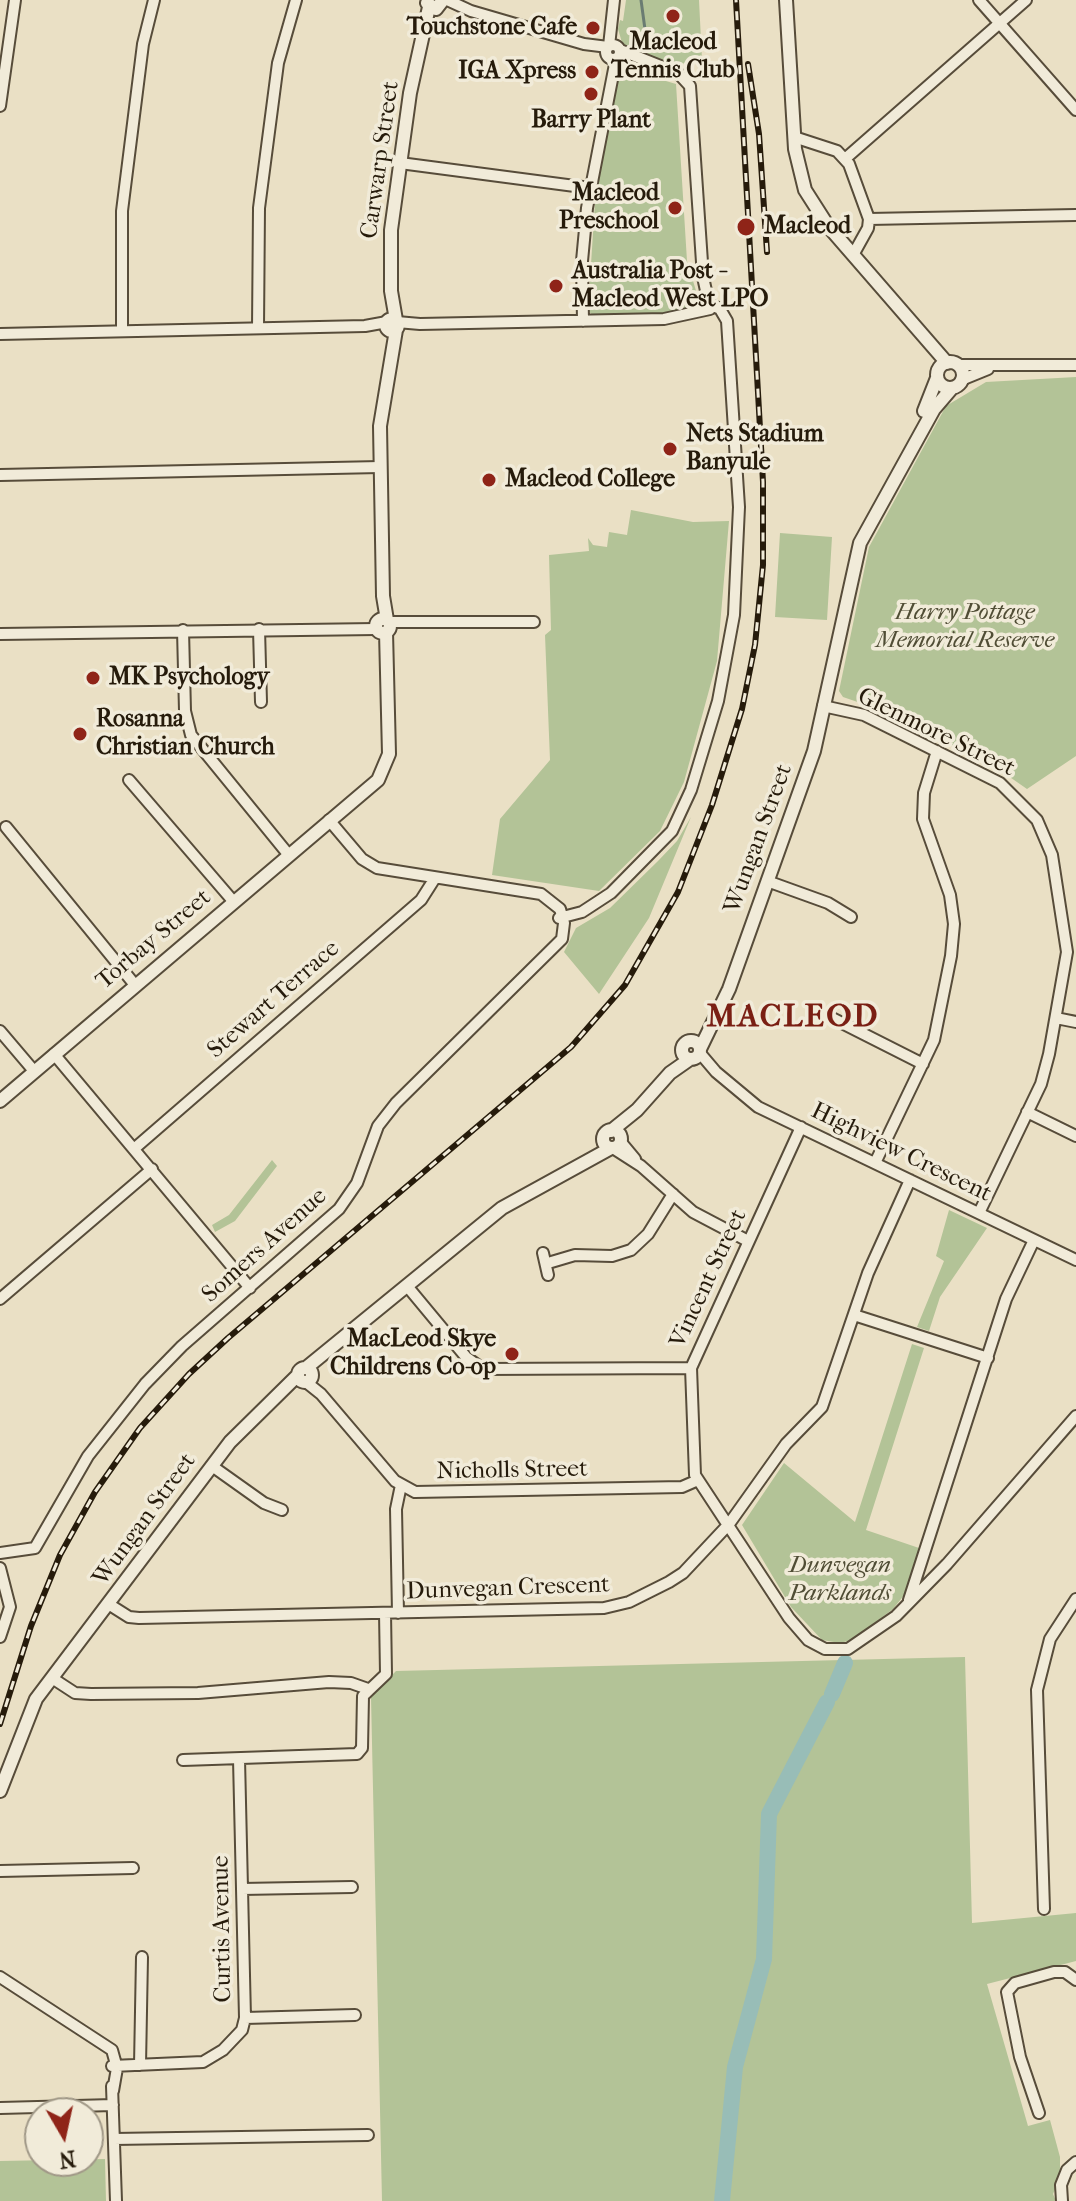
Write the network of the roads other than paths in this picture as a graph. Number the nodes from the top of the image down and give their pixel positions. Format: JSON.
{"nodes":[{"id":1,"x":15,"y":0,"type":"edge"},
{"id":2,"x":154,"y":0,"type":"edge"},
{"id":3,"x":296,"y":0,"type":"edge"},
{"id":4,"x":614,"y":0,"type":"edge"},
{"id":5,"x":786,"y":0,"type":"edge"},
{"id":6,"x":979,"y":0,"type":"edge"},
{"id":7,"x":1026,"y":0,"type":"edge"},
{"id":8,"x":434,"y":3,"type":"edge"},
{"id":9,"x":1000,"y":23,"type":"junction"},
{"id":10,"x":613,"y":52,"type":"junction"},
{"id":11,"x":0,"y":106,"type":"edge"},
{"id":12,"x":1076,"y":110,"type":"edge"},
{"id":13,"x":794,"y":137,"type":"junction"},
{"id":14,"x":846,"y":158,"type":"junction"},
{"id":15,"x":400,"y":163,"type":"junction"},
{"id":16,"x":590,"y":188,"type":"junction"},
{"id":17,"x":1076,"y":215,"type":"edge"},
{"id":18,"x":869,"y":219,"type":"junction"},
{"id":19,"x":853,"y":255,"type":"junction"},
{"id":20,"x":710,"y":306,"type":"junction"},
{"id":21,"x":583,"y":321,"type":"junction"},
{"id":22,"x":392,"y":325,"type":"junction"},
{"id":23,"x":258,"y":328,"type":"junction"},
{"id":24,"x":122,"y":331,"type":"junction"},
{"id":25,"x":0,"y":334,"type":"edge"},
{"id":26,"x":1076,"y":365,"type":"edge"},
{"id":27,"x":997,"y":367,"type":"junction"},
{"id":28,"x":945,"y":370,"type":"junction"},
{"id":29,"x":957,"y":384,"type":"junction"},
{"id":30,"x":380,"y":467,"type":"junction"},
{"id":31,"x":0,"y":475,"type":"edge"},
{"id":32,"x":534,"y":622,"type":"dead end"},
{"id":33,"x":383,"y":626,"type":"junction"},
{"id":34,"x":259,"y":629,"type":"junction"},
{"id":35,"x":183,"y":630,"type":"junction"},
{"id":36,"x":0,"y":634,"type":"edge"},
{"id":37,"x":830,"y":670,"type":"junction"},
{"id":38,"x":261,"y":702,"type":"dead end"},
{"id":39,"x":823,"y":706,"type":"junction"},
{"id":40,"x":937,"y":751,"type":"junction"},
{"id":41,"x":380,"y":772,"type":"joint"},
{"id":42,"x":129,"y":780,"type":"dead end"},
{"id":43,"x":333,"y":816,"type":"junction"},
{"id":44,"x":6,"y":827,"type":"dead end"},
{"id":45,"x":288,"y":854,"type":"junction"},
{"id":46,"x":435,"y":878,"type":"junction"},
{"id":47,"x":767,"y":881,"type":"junction"},
{"id":48,"x":233,"y":901,"type":"junction"},
{"id":49,"x":559,"y":914,"type":"junction"},
{"id":50,"x":851,"y":917,"type":"dead end"},
{"id":51,"x":135,"y":985,"type":"junction"},
{"id":52,"x":832,"y":1018,"type":"dead end"},
{"id":53,"x":1056,"y":1018,"type":"junction"},
{"id":54,"x":1076,"y":1022,"type":"edge"},
{"id":55,"x":0,"y":1031,"type":"edge"},
{"id":56,"x":693,"y":1052,"type":"junction"},
{"id":57,"x":54,"y":1054,"type":"junction"},
{"id":58,"x":923,"y":1064,"type":"junction"},
{"id":59,"x":34,"y":1071,"type":"junction"},
{"id":60,"x":0,"y":1101,"type":"edge"},
{"id":61,"x":1027,"y":1112,"type":"junction"},
{"id":62,"x":801,"y":1127,"type":"junction"},
{"id":63,"x":1076,"y":1136,"type":"edge"},
{"id":64,"x":613,"y":1141,"type":"junction"},
{"id":65,"x":135,"y":1148,"type":"junction"},
{"id":66,"x":875,"y":1163,"type":"junction"},
{"id":67,"x":152,"y":1169,"type":"junction"},
{"id":68,"x":910,"y":1180,"type":"junction"},
{"id":69,"x":673,"y":1194,"type":"junction"},
{"id":70,"x":979,"y":1213,"type":"junction"},
{"id":71,"x":1034,"y":1240,"type":"junction"},
{"id":72,"x":748,"y":1241,"type":"junction"},
{"id":73,"x":1076,"y":1260,"type":"edge"},
{"id":74,"x":548,"y":1275,"type":"dead end"},
{"id":75,"x":407,"y":1286,"type":"junction"},
{"id":76,"x":250,"y":1288,"type":"junction"},
{"id":77,"x":0,"y":1299,"type":"edge"},
{"id":78,"x":854,"y":1315,"type":"junction"},
{"id":79,"x":988,"y":1358,"type":"junction"},
{"id":80,"x":691,"y":1368,"type":"junction"},
{"id":81,"x":306,"y":1376,"type":"junction"},
{"id":82,"x":1076,"y":1416,"type":"edge"},
{"id":83,"x":212,"y":1466,"type":"junction"},
{"id":84,"x":698,"y":1480,"type":"junction"},
{"id":85,"x":401,"y":1485,"type":"junction"},
{"id":86,"x":282,"y":1510,"type":"dead end"},
{"id":87,"x":729,"y":1524,"type":"junction"},
{"id":88,"x":927,"y":1548,"type":"junction"},
{"id":89,"x":0,"y":1553,"type":"edge"},
{"id":90,"x":0,"y":1568,"type":"edge"},
{"id":91,"x":937,"y":1574,"type":"junction"},
{"id":92,"x":916,"y":1576,"type":"junction"},
{"id":93,"x":928,"y":1584,"type":"junction"},
{"id":94,"x":2,"y":1595,"type":"edge"},
{"id":95,"x":1076,"y":1599,"type":"edge"},
{"id":96,"x":110,"y":1605,"type":"junction"},
{"id":97,"x":908,"y":1605,"type":"junction"},
{"id":98,"x":385,"y":1613,"type":"junction"},
{"id":99,"x":398,"y":1613,"type":"junction"},
{"id":100,"x":2,"y":1632,"type":"edge"},
{"id":101,"x":52,"y":1678,"type":"junction"},
{"id":102,"x":368,"y":1689,"type":"junction"},
{"id":103,"x":239,"y":1759,"type":"junction"},
{"id":104,"x":183,"y":1760,"type":"dead end"},
{"id":105,"x":0,"y":1791,"type":"edge"},
{"id":106,"x":133,"y":1868,"type":"dead end"},
{"id":107,"x":0,"y":1871,"type":"edge"},
{"id":108,"x":352,"y":1887,"type":"dead end"},
{"id":109,"x":242,"y":1889,"type":"junction"},
{"id":110,"x":1044,"y":1909,"type":"dead end"},
{"id":111,"x":142,"y":1957,"type":"dead end"},
{"id":112,"x":0,"y":1977,"type":"edge"},
{"id":113,"x":1076,"y":1980,"type":"edge"},
{"id":114,"x":355,"y":2015,"type":"dead end"},
{"id":115,"x":245,"y":2018,"type":"junction"},
{"id":116,"x":140,"y":2065,"type":"junction"},
{"id":117,"x":115,"y":2066,"type":"junction"},
{"id":118,"x":113,"y":2105,"type":"junction"},
{"id":119,"x":0,"y":2108,"type":"edge"},
{"id":120,"x":1039,"y":2113,"type":"dead end"},
{"id":121,"x":368,"y":2135,"type":"dead end"},
{"id":122,"x":114,"y":2139,"type":"junction"},
{"id":123,"x":1076,"y":2162,"type":"edge"},
{"id":124,"x":116,"y":2201,"type":"edge"},
{"id":125,"x":1062,"y":2201,"type":"edge"}],
"edges":[{"from":1,"to":11,"type":"street"},
{"from":2,"to":24,"type":"street"},
{"from":3,"to":23,"type":"street"},
{"from":4,"to":10,"type":"street"},
{"from":5,"to":13,"type":"street"},
{"from":6,"to":9,"type":"street"},
{"from":7,"to":9,"type":"street"},
{"from":8,"to":10,"type":"street"},
{"from":8,"to":15,"type":"street","name":"Carwarp Street"},
{"from":9,"to":12,"type":"street"},
{"from":9,"to":14,"type":"street"},
{"from":10,"to":16,"type":"street"},
{"from":10,"to":20,"type":"street"},
{"from":13,"to":14,"type":"street"},
{"from":13,"to":19,"type":"street"},
{"from":14,"to":18,"type":"street"},
{"from":15,"to":16,"type":"street"},
{"from":15,"to":22,"type":"street","name":"Carwarp Street"},
{"from":16,"to":21,"type":"street"},
{"from":17,"to":18,"type":"street"},
{"from":18,"to":19,"type":"street"},
{"from":19,"to":28,"type":"street"},
{"from":20,"to":21,"type":"street"},
{"from":20,"to":49,"type":"street"},
{"from":21,"to":22,"type":"street"},
{"from":22,"to":23,"type":"street"},
{"from":22,"to":30,"type":"street","name":"Carwarp Street"},
{"from":23,"to":24,"type":"street"},
{"from":24,"to":25,"type":"street"},
{"from":26,"to":27,"type":"street"},
{"from":27,"to":28,"type":"street"},
{"from":27,"to":29,"type":"street"},
{"from":28,"to":29,"type":"street"},
{"from":28,"to":29,"type":"street"},
{"from":28,"to":37,"type":"street","name":"Wungan Street"},
{"from":29,"to":37,"type":"street","name":"Wungan Street"},
{"from":30,"to":31,"type":"street"},
{"from":30,"to":33,"type":"street","name":"Carwarp Street"},
{"from":32,"to":33,"type":"street"},
{"from":33,"to":34,"type":"street"},
{"from":33,"to":41,"type":"street","name":"Carwarp Street"},
{"from":34,"to":35,"type":"street"},
{"from":34,"to":38,"type":"street"},
{"from":35,"to":36,"type":"street"},
{"from":35,"to":45,"type":"street"},
{"from":37,"to":39,"type":"street","name":"Wungan Street"},
{"from":39,"to":40,"type":"street","name":"Glenmore Street"},
{"from":39,"to":47,"type":"street","name":"Wungan Street"},
{"from":40,"to":53,"type":"street","name":"Glenmore Street"},
{"from":40,"to":58,"type":"street"},
{"from":41,"to":43,"type":"street","name":"Torbay Street"},
{"from":42,"to":48,"type":"street"},
{"from":43,"to":45,"type":"street","name":"Torbay Street"},
{"from":43,"to":46,"type":"street"},
{"from":44,"to":51,"type":"street"},
{"from":45,"to":48,"type":"street","name":"Torbay Street"},
{"from":46,"to":49,"type":"street"},
{"from":46,"to":65,"type":"street","name":"Stewart Terrace"},
{"from":47,"to":50,"type":"street"},
{"from":47,"to":56,"type":"street","name":"Wungan Street"},
{"from":48,"to":51,"type":"street","name":"Torbay Street"},
{"from":49,"to":76,"type":"street","name":"Somers Avenue"},
{"from":51,"to":57,"type":"street","name":"Torbay Street"},
{"from":52,"to":58,"type":"street"},
{"from":53,"to":54,"type":"street"},
{"from":53,"to":61,"type":"street","name":"Glenmore Street"},
{"from":55,"to":59,"type":"street"},
{"from":56,"to":62,"type":"street","name":"Highview Crescent"},
{"from":56,"to":64,"type":"street","name":"Wungan Street"},
{"from":57,"to":59,"type":"street","name":"Torbay Street"},
{"from":57,"to":65,"type":"street"},
{"from":58,"to":66,"type":"street"},
{"from":59,"to":60,"type":"street","name":"Torbay Street"},
{"from":61,"to":63,"type":"street"},
{"from":61,"to":70,"type":"street","name":"Glenmore Street"},
{"from":62,"to":66,"type":"street","name":"Highview Crescent"},
{"from":62,"to":72,"type":"street","name":"Vincent Street"},
{"from":64,"to":69,"type":"street"},
{"from":64,"to":75,"type":"street","name":"Wungan Street"},
{"from":65,"to":67,"type":"street"},
{"from":66,"to":68,"type":"street","name":"Highview Crescent"},
{"from":67,"to":76,"type":"street"},
{"from":67,"to":77,"type":"street"},
{"from":68,"to":70,"type":"street","name":"Highview Crescent"},
{"from":68,"to":78,"type":"street","name":"Dunvegan Crescent"},
{"from":69,"to":72,"type":"street"},
{"from":69,"to":74,"type":"street"},
{"from":70,"to":71,"type":"street","name":"Highview Crescent"},
{"from":71,"to":73,"type":"street","name":"Highview Crescent"},
{"from":71,"to":79,"type":"street"},
{"from":72,"to":80,"type":"street","name":"Vincent Street"},
{"from":75,"to":80,"type":"street"},
{"from":75,"to":81,"type":"street","name":"Wungan Street"},
{"from":76,"to":89,"type":"street","name":"Somers Avenue"},
{"from":78,"to":79,"type":"street"},
{"from":78,"to":87,"type":"street","name":"Dunvegan Crescent"},
{"from":79,"to":88,"type":"street"},
{"from":80,"to":84,"type":"street","name":"Vincent Street"},
{"from":81,"to":83,"type":"street","name":"Wungan Street"},
{"from":81,"to":85,"type":"street","name":"Nicholls Street"},
{"from":82,"to":91,"type":"street"},
{"from":83,"to":86,"type":"street"},
{"from":83,"to":96,"type":"street","name":"Wungan Street"},
{"from":84,"to":85,"type":"street","name":"Nicholls Street"},
{"from":84,"to":87,"type":"street","name":"Vincent Street"},
{"from":85,"to":99,"type":"street"},
{"from":87,"to":97,"type":"street","name":"Vincent Street"},
{"from":87,"to":99,"type":"street","name":"Dunvegan Crescent"},
{"from":88,"to":91,"type":"street"},
{"from":88,"to":92,"type":"street"},
{"from":90,"to":94,"type":"street"},
{"from":91,"to":93,"type":"street"},
{"from":92,"to":93,"type":"street"},
{"from":92,"to":97,"type":"street"},
{"from":93,"to":97,"type":"street"},
{"from":94,"to":100,"type":"street"},
{"from":95,"to":110,"type":"street"},
{"from":96,"to":98,"type":"street","name":"Dunvegan Crescent"},
{"from":96,"to":101,"type":"street","name":"Wungan Street"},
{"from":98,"to":99,"type":"street","name":"Dunvegan Crescent"},
{"from":98,"to":102,"type":"street"},
{"from":101,"to":102,"type":"street"},
{"from":101,"to":105,"type":"street","name":"Wungan Street"},
{"from":102,"to":103,"type":"street"},
{"from":103,"to":104,"type":"street"},
{"from":103,"to":109,"type":"street","name":"Curtis Avenue"},
{"from":106,"to":107,"type":"street"},
{"from":108,"to":109,"type":"street"},
{"from":109,"to":115,"type":"street","name":"Curtis Avenue"},
{"from":111,"to":116,"type":"street"},
{"from":112,"to":117,"type":"street"},
{"from":113,"to":120,"type":"street"},
{"from":114,"to":115,"type":"street"},
{"from":115,"to":116,"type":"street","name":"Curtis Avenue"},
{"from":116,"to":117,"type":"street","name":"Curtis Avenue"},
{"from":117,"to":118,"type":"street"},
{"from":118,"to":119,"type":"street"},
{"from":118,"to":122,"type":"street"},
{"from":121,"to":122,"type":"street"},
{"from":122,"to":124,"type":"street"},
{"from":123,"to":125,"type":"street"}]}
